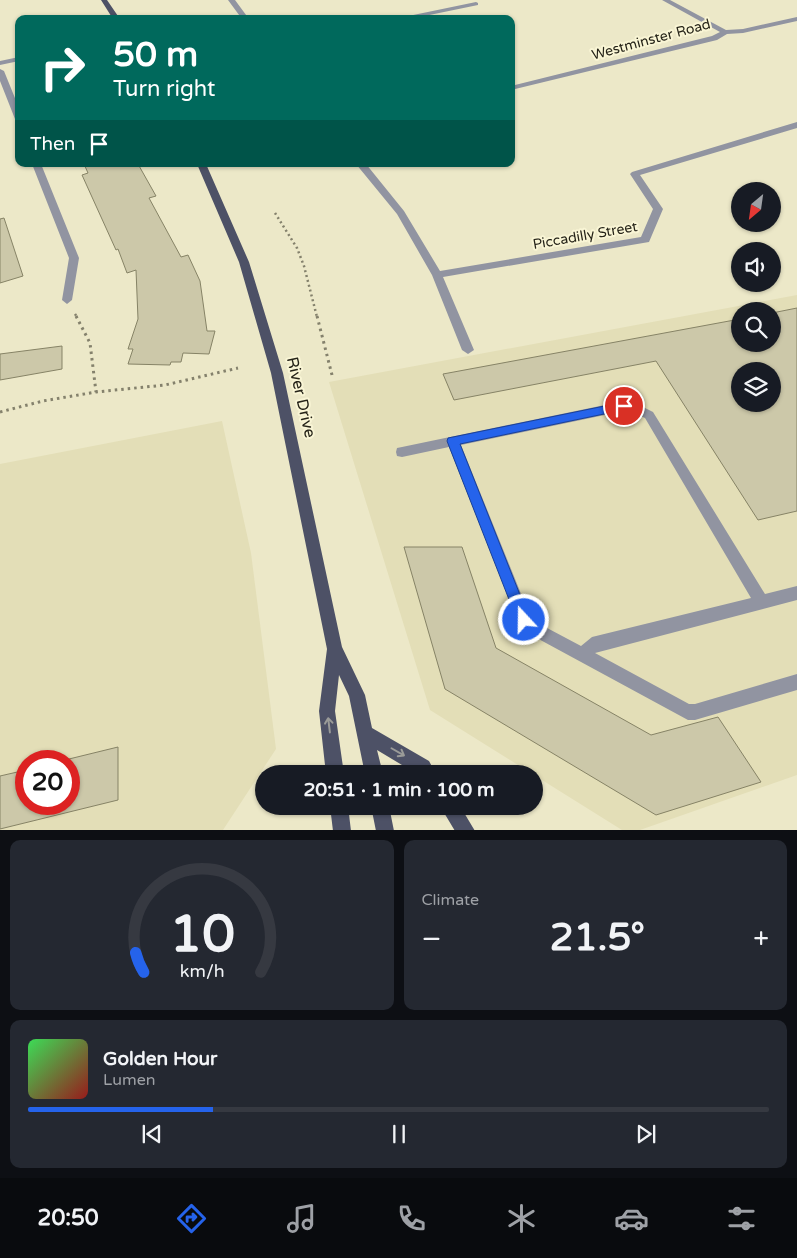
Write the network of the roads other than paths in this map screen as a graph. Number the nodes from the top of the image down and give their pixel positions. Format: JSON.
{"nodes":[{"id":1,"x":104,"y":0,"type":"edge"},
{"id":2,"x":231,"y":0,"type":"edge"},
{"id":3,"x":665,"y":0,"type":"edge"},
{"id":4,"x":476,"y":4,"type":"dead end"},
{"id":5,"x":114,"y":15,"type":"edge"},
{"id":6,"x":243,"y":15,"type":"edge"},
{"id":7,"x":418,"y":15,"type":"edge"},
{"id":8,"x":797,"y":19,"type":"edge"},
{"id":9,"x":725,"y":32,"type":"junction"},
{"id":10,"x":15,"y":60,"type":"edge"},
{"id":11,"x":0,"y":63,"type":"edge"},
{"id":12,"x":0,"y":71,"type":"edge"},
{"id":13,"x":515,"y":87,"type":"edge"},
{"id":14,"x":15,"y":109,"type":"edge"},
{"id":15,"x":797,"y":125,"type":"edge"},
{"id":16,"x":37,"y":167,"type":"edge"},
{"id":17,"x":201,"y":167,"type":"edge"},
{"id":18,"x":363,"y":167,"type":"edge"},
{"id":19,"x":437,"y":275,"type":"junction"},
{"id":20,"x":67,"y":300,"type":"road end"},
{"id":21,"x":468,"y":350,"type":"dead end"},
{"id":22,"x":453,"y":441,"type":"junction"},
{"id":23,"x":402,"y":452,"type":"dead end"},
{"id":24,"x":797,"y":593,"type":"edge"},
{"id":25,"x":762,"y":602,"type":"junction"},
{"id":26,"x":334,"y":648,"type":"junction"},
{"id":27,"x":582,"y":655,"type":"junction"},
{"id":28,"x":797,"y":682,"type":"edge"},
{"id":29,"x":366,"y":734,"type":"junction"},
{"id":30,"x":334,"y":765,"type":"edge"},
{"id":31,"x":372,"y":765,"type":"edge"},
{"id":32,"x":420,"y":765,"type":"edge"},
{"id":33,"x":340,"y":815,"type":"edge"},
{"id":34,"x":382,"y":815,"type":"edge"},
{"id":35,"x":455,"y":815,"type":"edge"},
{"id":36,"x":342,"y":830,"type":"edge"},
{"id":37,"x":384,"y":830,"type":"edge"},
{"id":38,"x":466,"y":830,"type":"edge"}],
"edges":[{"from":1,"to":5,"type":"main road"},
{"from":2,"to":6,"type":"street"},
{"from":3,"to":9,"type":"street"},
{"from":4,"to":7,"type":"street"},
{"from":8,"to":9,"type":"street","name":"Westminster Road"},
{"from":9,"to":13,"type":"street","name":"Westminster Road"},
{"from":10,"to":11,"type":"street"},
{"from":12,"to":14,"type":"street"},
{"from":15,"to":19,"type":"street","name":"Piccadilly Street"},
{"from":16,"to":20,"type":"street"},
{"from":17,"to":26,"type":"main road","name":"River Drive"},
{"from":18,"to":19,"type":"street"},
{"from":19,"to":21,"type":"street"},
{"from":22,"to":23,"type":"street"},
{"from":22,"to":25,"type":"street"},
{"from":22,"to":27,"type":"street"},
{"from":24,"to":25,"type":"street"},
{"from":25,"to":27,"type":"street"},
{"from":26,"to":29,"type":"main road","name":"River Drive"},
{"from":30,"to":26,"type":"main road","name":"River Drive","one_way":true},
{"from":27,"to":28,"type":"street"},
{"from":29,"to":31,"type":"main road","name":"River Drive"},
{"from":29,"to":32,"type":"main road","one_way":true},
{"from":33,"to":36,"type":"main road"},
{"from":34,"to":37,"type":"main road"},
{"from":35,"to":38,"type":"main road"}]}
